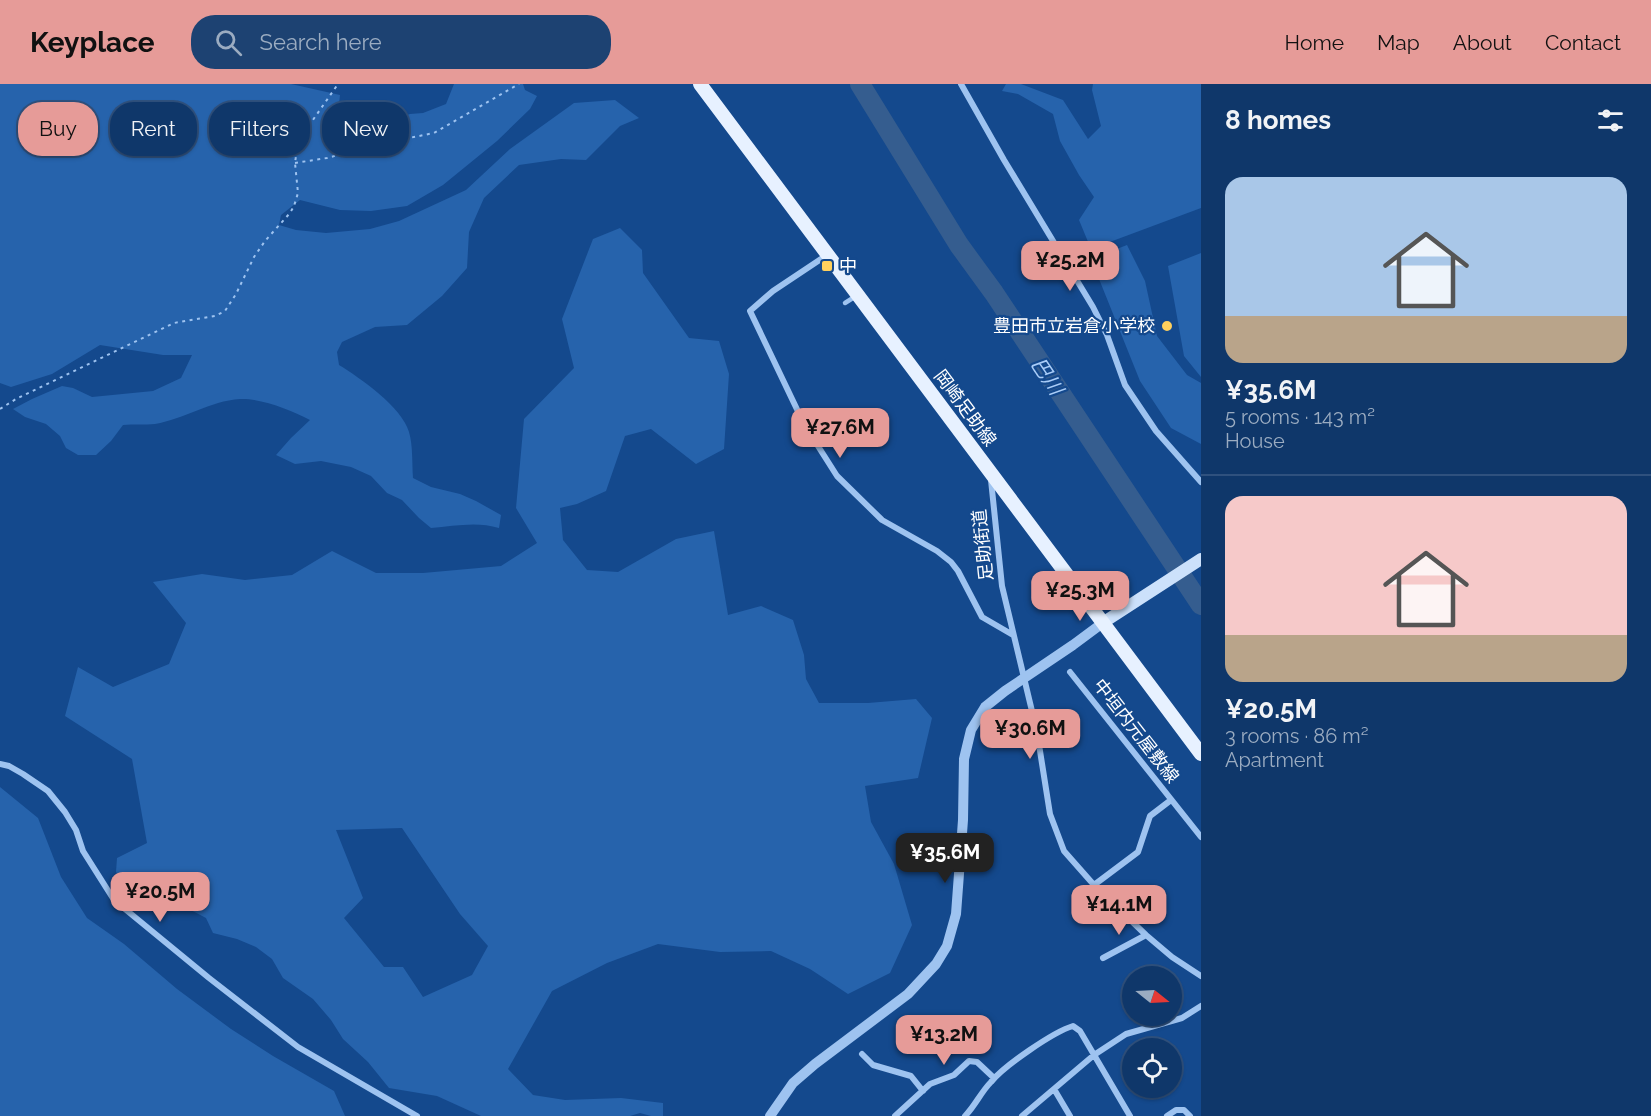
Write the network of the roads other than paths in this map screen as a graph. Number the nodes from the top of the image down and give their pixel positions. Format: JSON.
{"nodes":[{"id":1,"x":700,"y":84,"type":"edge"},
{"id":2,"x":961,"y":84,"type":"edge"},
{"id":3,"x":828,"y":254,"type":"junction"},
{"id":4,"x":858,"y":295,"type":"junction"},
{"id":5,"x":845,"y":303,"type":"dead end"},
{"id":6,"x":990,"y":473,"type":"junction"},
{"id":7,"x":1201,"y":482,"type":"edge"},
{"id":8,"x":1201,"y":559,"type":"edge"},
{"id":9,"x":1104,"y":622,"type":"junction"},
{"id":10,"x":1013,"y":635,"type":"junction"},
{"id":11,"x":1070,"y":672,"type":"dead end"},
{"id":12,"x":1025,"y":678,"type":"junction"},
{"id":13,"x":1201,"y":754,"type":"edge"},
{"id":14,"x":0,"y":764,"type":"edge"},
{"id":15,"x":1171,"y":800,"type":"junction"},
{"id":16,"x":1201,"y":837,"type":"edge"},
{"id":17,"x":1094,"y":885,"type":"junction"},
{"id":18,"x":1146,"y":936,"type":"junction"},
{"id":19,"x":1103,"y":958,"type":"dead end"},
{"id":20,"x":1201,"y":976,"type":"edge"},
{"id":21,"x":1201,"y":1006,"type":"edge"},
{"id":22,"x":862,"y":1054,"type":"dead end"},
{"id":23,"x":1094,"y":1055,"type":"junction"},
{"id":24,"x":994,"y":1078,"type":"junction"},
{"id":25,"x":1054,"y":1089,"type":"junction"},
{"id":26,"x":923,"y":1091,"type":"junction"},
{"id":27,"x":417,"y":1116,"type":"edge"},
{"id":28,"x":770,"y":1116,"type":"edge"},
{"id":29,"x":895,"y":1116,"type":"edge"},
{"id":30,"x":965,"y":1116,"type":"edge"},
{"id":31,"x":1022,"y":1116,"type":"edge"},
{"id":32,"x":1070,"y":1116,"type":"edge"},
{"id":33,"x":1130,"y":1116,"type":"edge"},
{"id":34,"x":1167,"y":1116,"type":"edge"},
{"id":35,"x":1190,"y":1116,"type":"edge"}],
"edges":[{"from":1,"to":3,"type":"main road","name":"岡崎足助線"},
{"from":2,"to":7,"type":"street"},
{"from":3,"to":4,"type":"main road","name":"岡崎足助線"},
{"from":3,"to":10,"type":"street"},
{"from":4,"to":5,"type":"lane"},
{"from":4,"to":6,"type":"main road","name":"岡崎足助線"},
{"from":6,"to":9,"type":"main road","name":"岡崎足助線"},
{"from":6,"to":10,"type":"street","name":"足助街道"},
{"from":8,"to":9,"type":"main road"},
{"from":9,"to":12,"type":"street"},
{"from":9,"to":13,"type":"main road","name":"岡崎足助線"},
{"from":10,"to":12,"type":"street","name":"足助街道"},
{"from":11,"to":15,"type":"street","name":"中垣内元屋敷線"},
{"from":12,"to":17,"type":"street","name":"足助街道"},
{"from":12,"to":28,"type":"street"},
{"from":14,"to":27,"type":"street"},
{"from":15,"to":16,"type":"street","name":"中垣内元屋敷線"},
{"from":15,"to":17,"type":"street"},
{"from":17,"to":18,"type":"street","name":"足助街道"},
{"from":18,"to":19,"type":"street"},
{"from":18,"to":20,"type":"street","name":"足助街道"},
{"from":21,"to":23,"type":"street"},
{"from":22,"to":26,"type":"street"},
{"from":23,"to":24,"type":"street"},
{"from":23,"to":25,"type":"street"},
{"from":23,"to":33,"type":"street"},
{"from":24,"to":26,"type":"street"},
{"from":24,"to":30,"type":"street"},
{"from":25,"to":31,"type":"street"},
{"from":25,"to":32,"type":"street"},
{"from":26,"to":29,"type":"street"},
{"from":34,"to":35,"type":"street"}]}
